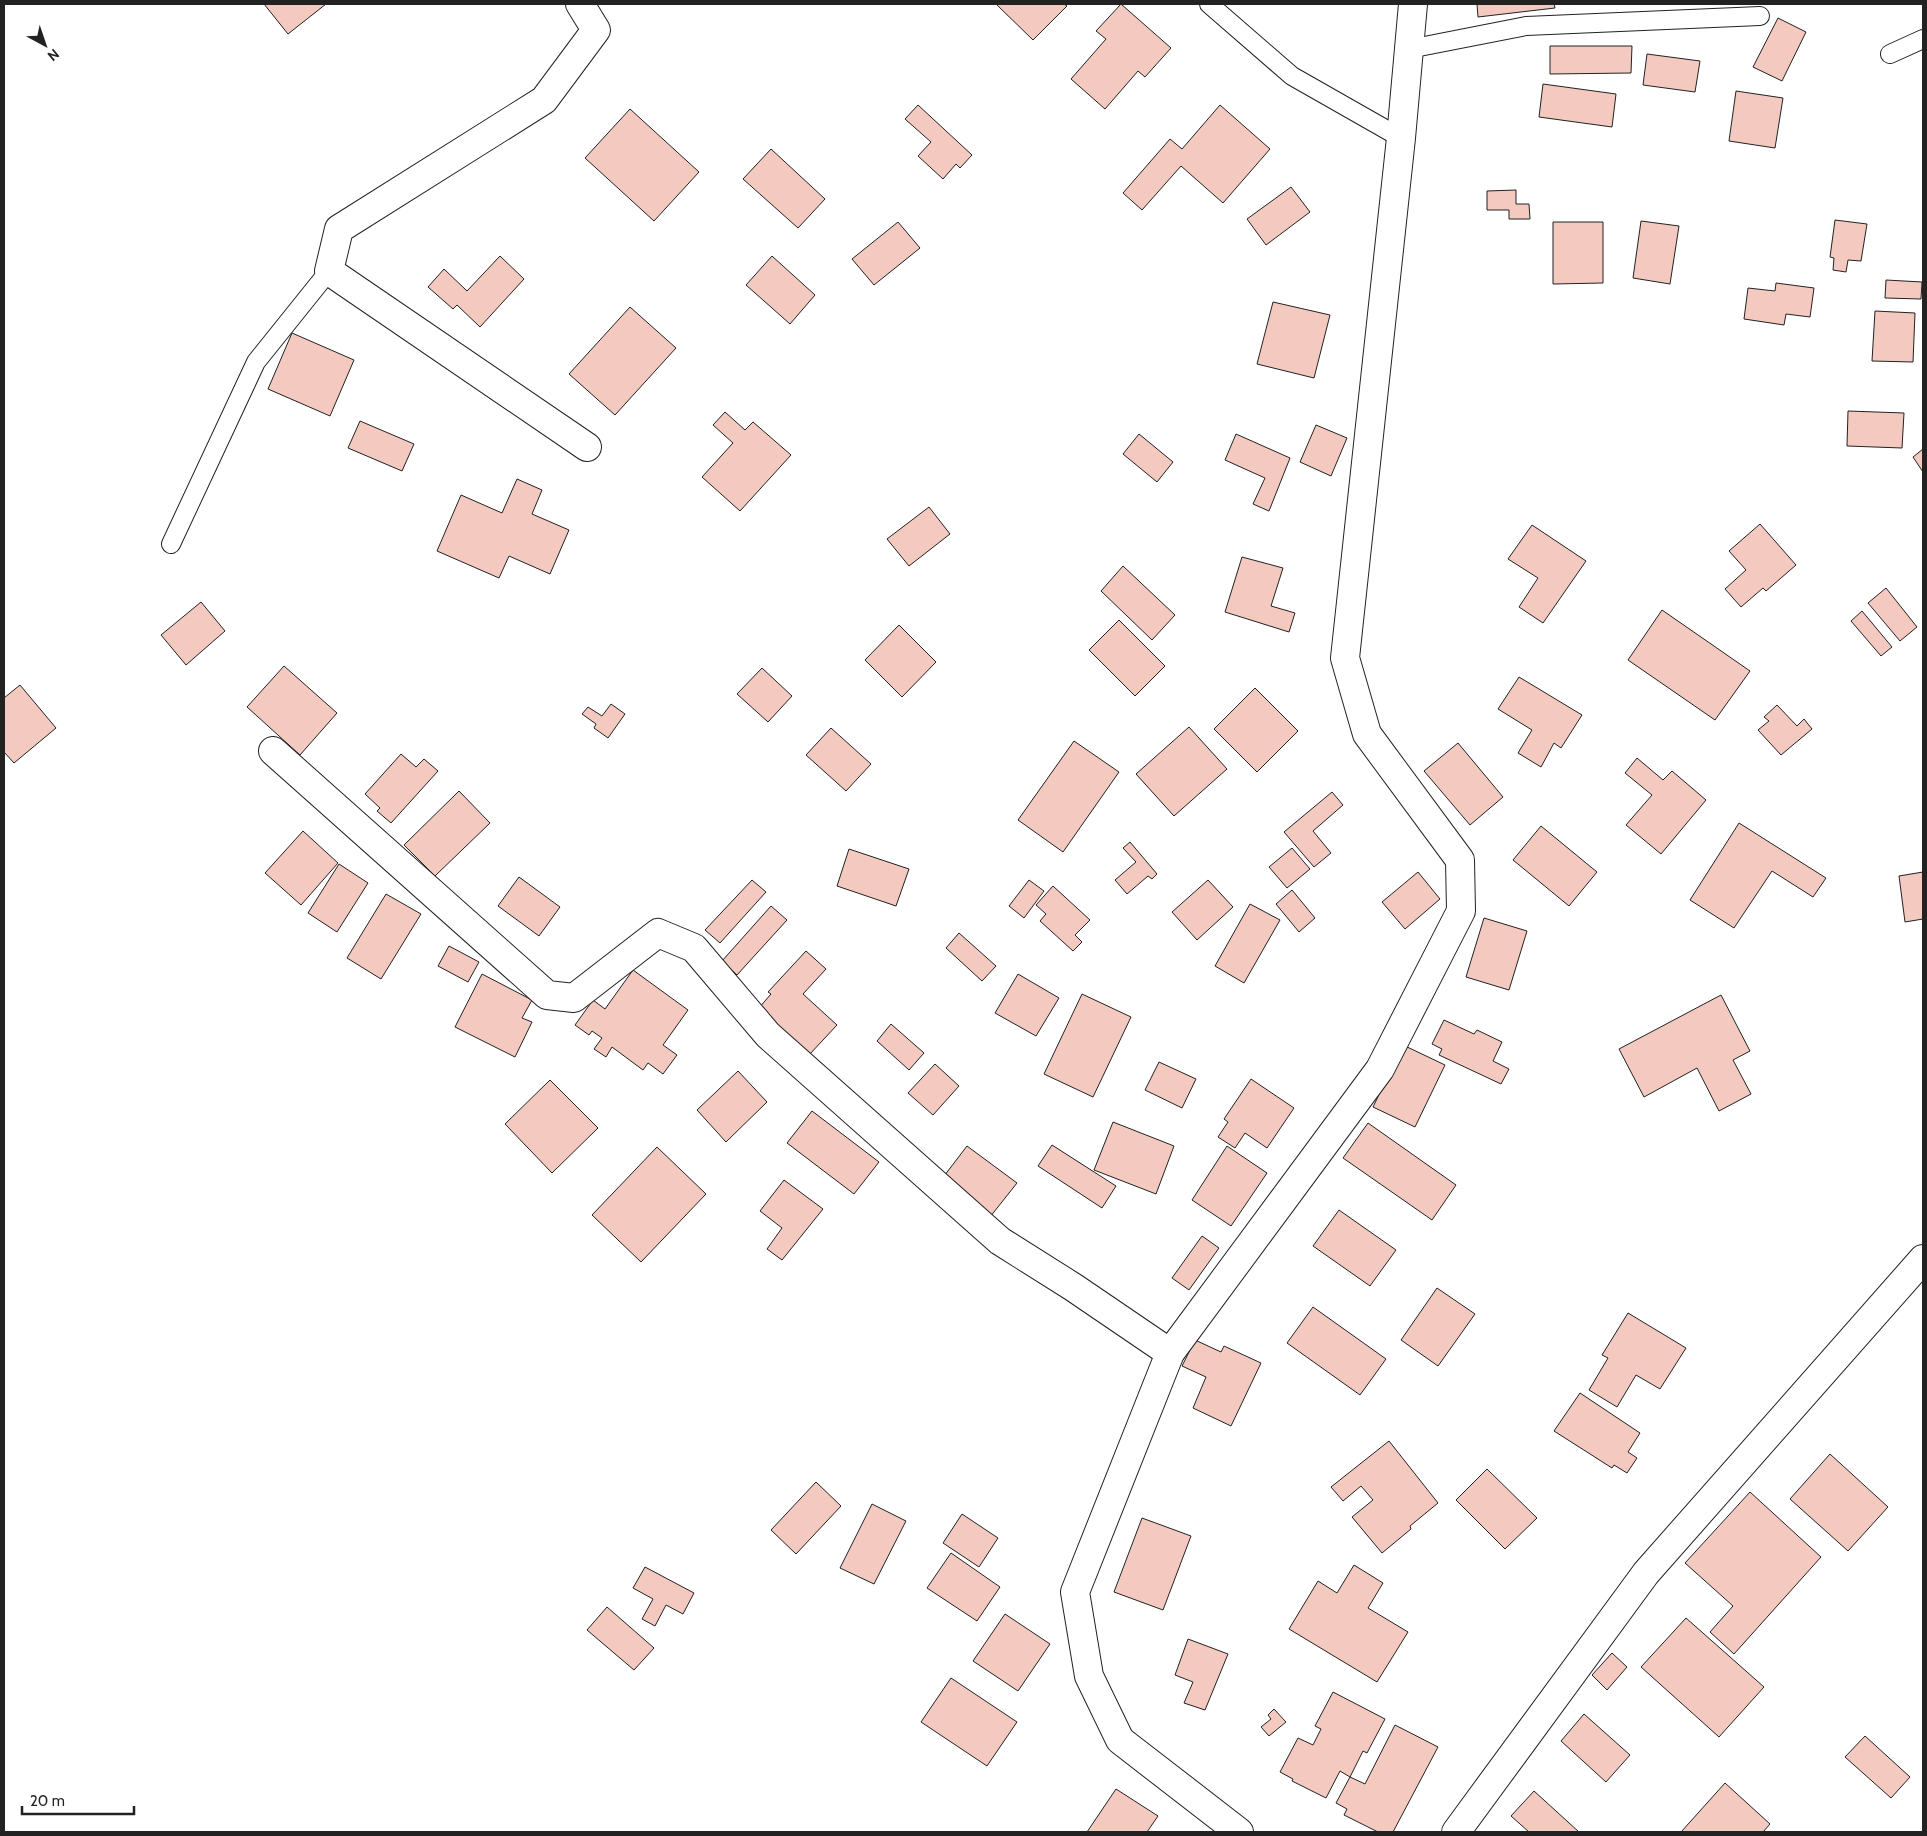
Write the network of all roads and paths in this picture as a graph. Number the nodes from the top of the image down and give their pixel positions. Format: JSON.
{"nodes":[{"id":1,"x":580,"y":4,"type":"edge"},
{"id":2,"x":1209,"y":4,"type":"edge"},
{"id":3,"x":1413,"y":4,"type":"edge"},
{"id":4,"x":1760,"y":16,"type":"dead end"},
{"id":5,"x":1923,"y":39,"type":"edge"},
{"id":6,"x":1409,"y":49,"type":"junction"},
{"id":7,"x":1890,"y":54,"type":"dead end"},
{"id":8,"x":1401,"y":138,"type":"junction"},
{"id":9,"x":329,"y":271,"type":"junction"},
{"id":10,"x":587,"y":447,"type":"dead end"},
{"id":11,"x":171,"y":544,"type":"dead end"},
{"id":12,"x":273,"y":751,"type":"dead end"},
{"id":13,"x":1923,"y":1259,"type":"edge"},
{"id":14,"x":1170,"y":1353,"type":"junction"},
{"id":15,"x":1233,"y":1831,"type":"edge"},
{"id":16,"x":1456,"y":1832,"type":"edge"}],
"edges":[{"from":1,"to":9,"type":"street"},
{"from":2,"to":8,"type":"lane"},
{"from":3,"to":6,"type":"street"},
{"from":4,"to":6,"type":"lane"},
{"from":5,"to":7,"type":"lane"},
{"from":6,"to":8,"type":"street"},
{"from":8,"to":14,"type":"street"},
{"from":9,"to":10,"type":"street"},
{"from":9,"to":11,"type":"lane"},
{"from":12,"to":14,"type":"street"},
{"from":13,"to":16,"type":"street"},
{"from":14,"to":15,"type":"street"}]}
